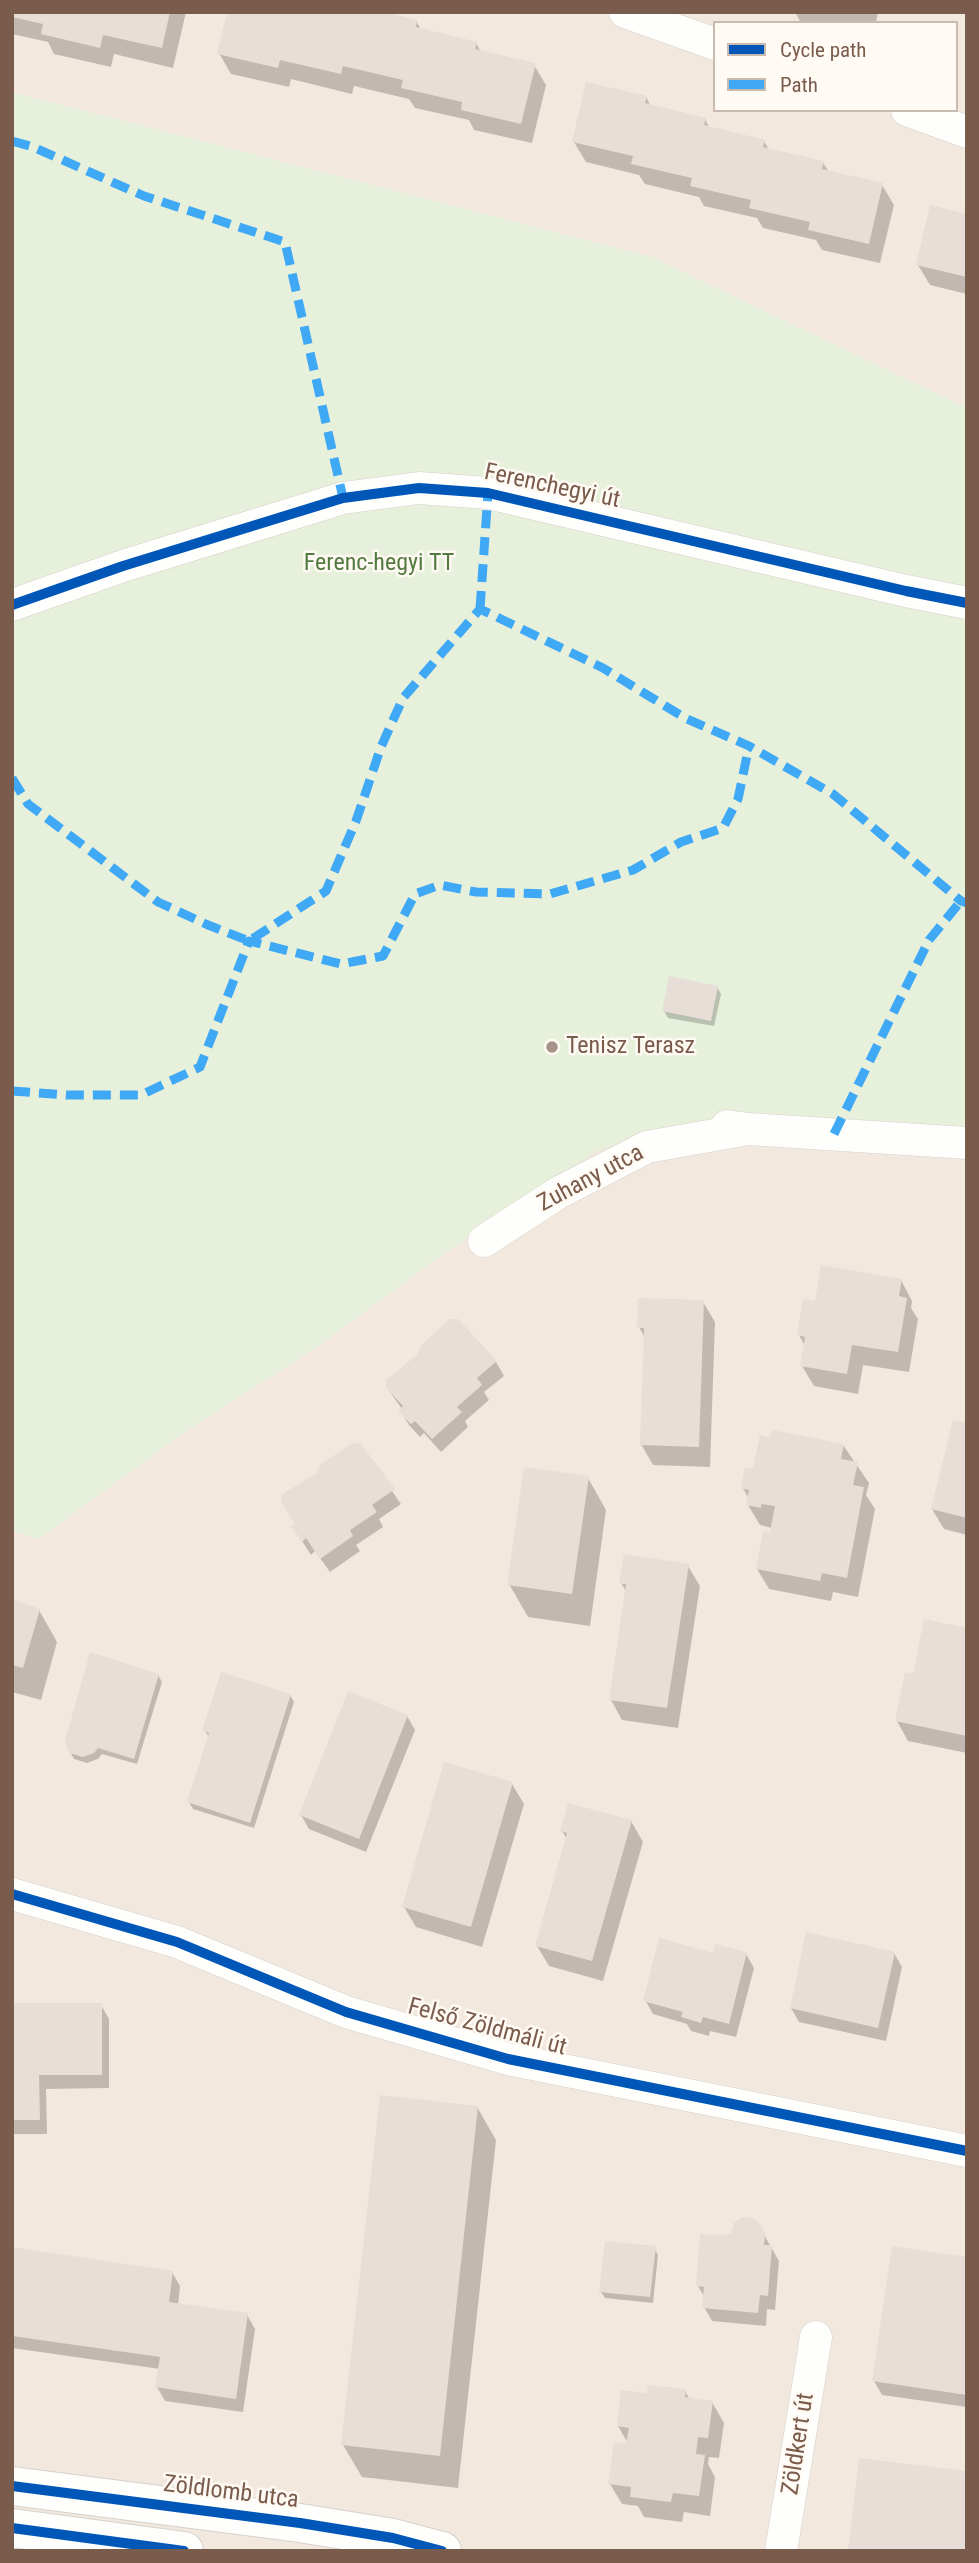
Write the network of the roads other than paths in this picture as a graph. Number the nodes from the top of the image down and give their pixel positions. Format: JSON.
{"nodes":[{"id":1,"x":625,"y":12,"type":"edge"},
{"id":2,"x":713,"y":43,"type":"edge"},
{"id":3,"x":912,"y":112,"type":"edge"},
{"id":4,"x":967,"y":132,"type":"edge"},
{"id":5,"x":967,"y":603,"type":"edge"},
{"id":6,"x":12,"y":605,"type":"edge"},
{"id":7,"x":702,"y":1121,"type":"dead end"},
{"id":8,"x":748,"y":1129,"type":"junction"},
{"id":9,"x":967,"y":1143,"type":"edge"},
{"id":10,"x":484,"y":1241,"type":"dead end"},
{"id":11,"x":12,"y":1894,"type":"edge"},
{"id":12,"x":967,"y":2151,"type":"edge"},
{"id":13,"x":816,"y":2337,"type":"dead end"},
{"id":14,"x":12,"y":2486,"type":"edge"},
{"id":15,"x":12,"y":2528,"type":"edge"},
{"id":16,"x":184,"y":2551,"type":"edge"},
{"id":17,"x":442,"y":2551,"type":"edge"},
{"id":18,"x":781,"y":2551,"type":"edge"}],
"edges":[{"from":1,"to":2,"type":"street"},
{"from":3,"to":4,"type":"street"},
{"from":5,"to":6,"type":"street","name":"Ferenchegyi út"},
{"from":7,"to":8,"type":"street","name":"Zuhany utca"},
{"from":8,"to":9,"type":"street","name":"Zuhany utca"},
{"from":8,"to":10,"type":"street","name":"Zuhany utca"},
{"from":11,"to":12,"type":"street","name":"Felső Zöldmáli út"},
{"from":13,"to":18,"type":"street","name":"Zöldkert út"},
{"from":14,"to":17,"type":"street","name":"Zöldlomb utca"},
{"from":15,"to":16,"type":"street"}]}
